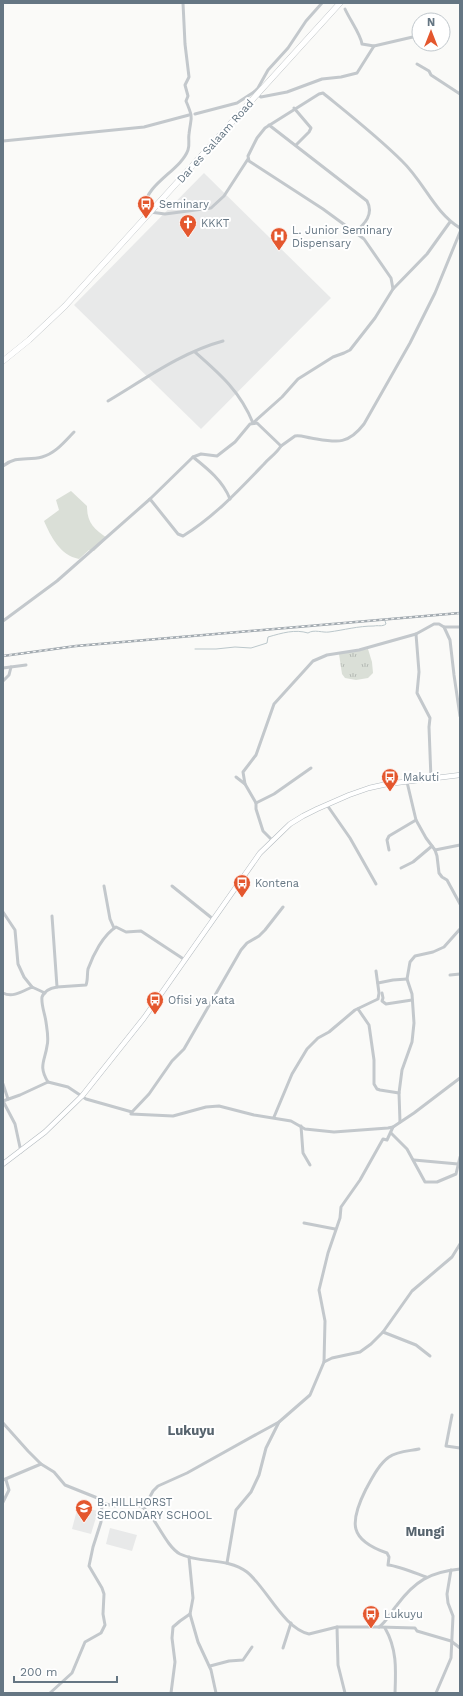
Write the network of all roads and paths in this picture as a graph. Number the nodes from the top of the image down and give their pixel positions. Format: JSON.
{"nodes":[{"id":1,"x":183,"y":3,"type":"edge"},
{"id":2,"x":322,"y":3,"type":"edge"},
{"id":3,"x":340,"y":3,"type":"edge"},
{"id":4,"x":345,"y":9,"type":"dead end"},
{"id":5,"x":411,"y":37,"type":"edge"},
{"id":6,"x":374,"y":46,"type":"junction"},
{"id":7,"x":418,"y":64,"type":"dead end"},
{"id":8,"x":255,"y":93,"type":"junction"},
{"id":9,"x":460,"y":94,"type":"edge"},
{"id":10,"x":294,"y":108,"type":"junction"},
{"id":11,"x":195,"y":114,"type":"dead end"},
{"id":12,"x":189,"y":116,"type":"dead end"},
{"id":13,"x":269,"y":125,"type":"junction"},
{"id":14,"x":3,"y":141,"type":"edge"},
{"id":15,"x":296,"y":145,"type":"junction"},
{"id":16,"x":248,"y":159,"type":"junction"},
{"id":17,"x":150,"y":212,"type":"junction"},
{"id":18,"x":450,"y":222,"type":"junction"},
{"id":19,"x":460,"y":228,"type":"edge"},
{"id":20,"x":355,"y":232,"type":"junction"},
{"id":21,"x":460,"y":232,"type":"edge"},
{"id":22,"x":393,"y":289,"type":"junction"},
{"id":23,"x":223,"y":341,"type":"dead end"},
{"id":24,"x":195,"y":352,"type":"junction"},
{"id":25,"x":3,"y":361,"type":"edge"},
{"id":26,"x":108,"y":401,"type":"dead end"},
{"id":27,"x":253,"y":423,"type":"junction"},
{"id":28,"x":74,"y":432,"type":"dead end"},
{"id":29,"x":280,"y":446,"type":"junction"},
{"id":30,"x":193,"y":457,"type":"junction"},
{"id":31,"x":3,"y":466,"type":"edge"},
{"id":32,"x":150,"y":499,"type":"junction"},
{"id":33,"x":230,"y":499,"type":"junction"},
{"id":34,"x":3,"y":621,"type":"edge"},
{"id":35,"x":444,"y":627,"type":"junction"},
{"id":36,"x":460,"y":627,"type":"edge"},
{"id":37,"x":416,"y":634,"type":"junction"},
{"id":38,"x":26,"y":665,"type":"dead end"},
{"id":39,"x":12,"y":667,"type":"junction"},
{"id":40,"x":3,"y":668,"type":"edge"},
{"id":41,"x":3,"y":681,"type":"edge"},
{"id":42,"x":458,"y":693,"type":"edge"},
{"id":43,"x":460,"y":716,"type":"edge"},
{"id":44,"x":311,"y":768,"type":"dead end"},
{"id":45,"x":460,"y":775,"type":"edge"},
{"id":46,"x":236,"y":777,"type":"dead end"},
{"id":47,"x":430,"y":779,"type":"junction"},
{"id":48,"x":406,"y":782,"type":"junction"},
{"id":49,"x":245,"y":784,"type":"junction"},
{"id":50,"x":256,"y":803,"type":"junction"},
{"id":51,"x":327,"y":805,"type":"junction"},
{"id":52,"x":416,"y":820,"type":"junction"},
{"id":53,"x":273,"y":841,"type":"junction"},
{"id":54,"x":460,"y":845,"type":"edge"},
{"id":55,"x":432,"y":846,"type":"junction"},
{"id":56,"x":389,"y":850,"type":"dead end"},
{"id":57,"x":435,"y":850,"type":"junction"},
{"id":58,"x":401,"y":868,"type":"dead end"},
{"id":59,"x":376,"y":884,"type":"dead end"},
{"id":60,"x":104,"y":886,"type":"dead end"},
{"id":61,"x":172,"y":886,"type":"dead end"},
{"id":62,"x":460,"y":904,"type":"edge"},
{"id":63,"x":283,"y":906,"type":"dead end"},
{"id":64,"x":3,"y":912,"type":"edge"},
{"id":65,"x":52,"y":916,"type":"dead end"},
{"id":66,"x":213,"y":919,"type":"junction"},
{"id":67,"x":114,"y":928,"type":"junction"},
{"id":68,"x":460,"y":929,"type":"edge"},
{"id":69,"x":185,"y":960,"type":"junction"},
{"id":70,"x":376,"y":971,"type":"dead end"},
{"id":71,"x":460,"y":974,"type":"edge"},
{"id":72,"x":450,"y":975,"type":"dead end"},
{"id":73,"x":407,"y":979,"type":"junction"},
{"id":74,"x":378,"y":983,"type":"junction"},
{"id":75,"x":32,"y":987,"type":"junction"},
{"id":76,"x":57,"y":987,"type":"junction"},
{"id":77,"x":3,"y":993,"type":"edge"},
{"id":78,"x":45,"y":993,"type":"junction"},
{"id":79,"x":382,"y":993,"type":"dead end"},
{"id":80,"x":412,"y":1000,"type":"junction"},
{"id":81,"x":358,"y":1010,"type":"junction"},
{"id":82,"x":458,"y":1079,"type":"edge"},
{"id":83,"x":48,"y":1082,"type":"junction"},
{"id":84,"x":460,"y":1083,"type":"edge"},
{"id":85,"x":3,"y":1084,"type":"edge"},
{"id":86,"x":399,"y":1092,"type":"junction"},
{"id":87,"x":82,"y":1096,"type":"junction"},
{"id":88,"x":8,"y":1099,"type":"junction"},
{"id":89,"x":3,"y":1101,"type":"edge"},
{"id":90,"x":132,"y":1112,"type":"junction"},
{"id":91,"x":274,"y":1117,"type":"junction"},
{"id":92,"x":400,"y":1122,"type":"junction"},
{"id":93,"x":301,"y":1126,"type":"junction"},
{"id":94,"x":393,"y":1127,"type":"junction"},
{"id":95,"x":391,"y":1133,"type":"junction"},
{"id":96,"x":21,"y":1152,"type":"junction"},
{"id":97,"x":460,"y":1157,"type":"edge"},
{"id":98,"x":414,"y":1160,"type":"junction"},
{"id":99,"x":3,"y":1164,"type":"edge"},
{"id":100,"x":458,"y":1164,"type":"junction"},
{"id":101,"x":310,"y":1165,"type":"dead end"},
{"id":102,"x":304,"y":1224,"type":"dead end"},
{"id":103,"x":335,"y":1229,"type":"junction"},
{"id":104,"x":460,"y":1244,"type":"edge"},
{"id":105,"x":383,"y":1332,"type":"junction"},
{"id":106,"x":430,"y":1356,"type":"dead end"},
{"id":107,"x":324,"y":1362,"type":"junction"},
{"id":108,"x":452,"y":1415,"type":"dead end"},
{"id":109,"x":278,"y":1422,"type":"junction"},
{"id":110,"x":3,"y":1423,"type":"edge"},
{"id":111,"x":460,"y":1448,"type":"edge"},
{"id":112,"x":419,"y":1449,"type":"dead end"},
{"id":113,"x":42,"y":1464,"type":"junction"},
{"id":114,"x":4,"y":1480,"type":"edge"},
{"id":115,"x":3,"y":1502,"type":"edge"},
{"id":116,"x":102,"y":1503,"type":"junction"},
{"id":117,"x":144,"y":1508,"type":"junction"},
{"id":118,"x":189,"y":1557,"type":"junction"},
{"id":119,"x":227,"y":1563,"type":"junction"},
{"id":120,"x":460,"y":1569,"type":"edge"},
{"id":121,"x":450,"y":1570,"type":"junction"},
{"id":122,"x":426,"y":1576,"type":"junction"},
{"id":123,"x":190,"y":1614,"type":"junction"},
{"id":124,"x":291,"y":1623,"type":"junction"},
{"id":125,"x":337,"y":1627,"type":"junction"},
{"id":126,"x":379,"y":1627,"type":"junction"},
{"id":127,"x":385,"y":1628,"type":"junction"},
{"id":128,"x":451,"y":1641,"type":"junction"},
{"id":129,"x":252,"y":1647,"type":"dead end"},
{"id":130,"x":283,"y":1648,"type":"dead end"},
{"id":131,"x":460,"y":1648,"type":"edge"},
{"id":132,"x":210,"y":1666,"type":"junction"},
{"id":133,"x":50,"y":1693,"type":"edge"},
{"id":134,"x":171,"y":1693,"type":"edge"},
{"id":135,"x":216,"y":1693,"type":"edge"},
{"id":136,"x":345,"y":1693,"type":"edge"},
{"id":137,"x":395,"y":1693,"type":"edge"},
{"id":138,"x":436,"y":1693,"type":"edge"}],
"edges":[{"from":1,"to":17,"type":"street"},
{"from":2,"to":8,"type":"street"},
{"from":3,"to":8,"type":"highway","name":"Dar es Salaam Road"},
{"from":4,"to":6,"type":"street"},
{"from":5,"to":6,"type":"street"},
{"from":6,"to":8,"type":"street"},
{"from":7,"to":9,"type":"street"},
{"from":8,"to":11,"type":"street"},
{"from":8,"to":17,"type":"highway","name":"Dar es Salaam Road"},
{"from":10,"to":13,"type":"street"},
{"from":10,"to":15,"type":"street"},
{"from":10,"to":18,"type":"street"},
{"from":12,"to":14,"type":"street"},
{"from":13,"to":15,"type":"street"},
{"from":13,"to":16,"type":"street"},
{"from":15,"to":20,"type":"street"},
{"from":16,"to":17,"type":"street"},
{"from":16,"to":20,"type":"street"},
{"from":17,"to":25,"type":"highway","name":"Dar es Salaam Road"},
{"from":18,"to":19,"type":"street"},
{"from":18,"to":22,"type":"street"},
{"from":20,"to":22,"type":"street"},
{"from":21,"to":29,"type":"street"},
{"from":22,"to":27,"type":"street"},
{"from":23,"to":24,"type":"street"},
{"from":24,"to":26,"type":"street"},
{"from":24,"to":27,"type":"street"},
{"from":27,"to":29,"type":"street"},
{"from":27,"to":30,"type":"street"},
{"from":28,"to":31,"type":"street"},
{"from":29,"to":33,"type":"street"},
{"from":30,"to":32,"type":"street"},
{"from":30,"to":33,"type":"street"},
{"from":32,"to":33,"type":"street"},
{"from":32,"to":34,"type":"street"},
{"from":35,"to":36,"type":"street"},
{"from":35,"to":37,"type":"street"},
{"from":35,"to":42,"type":"street"},
{"from":37,"to":47,"type":"street"},
{"from":37,"to":49,"type":"street"},
{"from":38,"to":39,"type":"street"},
{"from":39,"to":40,"type":"street"},
{"from":39,"to":41,"type":"street"},
{"from":42,"to":43,"type":"street"},
{"from":44,"to":50,"type":"street"},
{"from":45,"to":47,"type":"street"},
{"from":46,"to":49,"type":"street"},
{"from":47,"to":48,"type":"street"},
{"from":48,"to":51,"type":"street"},
{"from":48,"to":52,"type":"street"},
{"from":49,"to":50,"type":"street"},
{"from":50,"to":53,"type":"street"},
{"from":51,"to":53,"type":"street"},
{"from":51,"to":59,"type":"street"},
{"from":52,"to":55,"type":"street"},
{"from":52,"to":56,"type":"street"},
{"from":53,"to":66,"type":"street"},
{"from":54,"to":57,"type":"street"},
{"from":55,"to":57,"type":"street"},
{"from":55,"to":58,"type":"street"},
{"from":57,"to":62,"type":"street"},
{"from":60,"to":67,"type":"street"},
{"from":61,"to":66,"type":"street"},
{"from":63,"to":90,"type":"street"},
{"from":64,"to":75,"type":"street"},
{"from":65,"to":76,"type":"street"},
{"from":66,"to":69,"type":"street"},
{"from":67,"to":69,"type":"street"},
{"from":67,"to":76,"type":"street"},
{"from":68,"to":73,"type":"street"},
{"from":69,"to":87,"type":"street"},
{"from":70,"to":74,"type":"street"},
{"from":71,"to":72,"type":"street"},
{"from":73,"to":74,"type":"street"},
{"from":73,"to":80,"type":"street"},
{"from":74,"to":81,"type":"street"},
{"from":75,"to":77,"type":"street"},
{"from":75,"to":78,"type":"street"},
{"from":76,"to":78,"type":"street"},
{"from":78,"to":83,"type":"street"},
{"from":79,"to":80,"type":"street"},
{"from":80,"to":86,"type":"street"},
{"from":81,"to":86,"type":"street"},
{"from":81,"to":91,"type":"street"},
{"from":82,"to":84,"type":"street"},
{"from":82,"to":92,"type":"street"},
{"from":83,"to":87,"type":"street"},
{"from":83,"to":88,"type":"street"},
{"from":85,"to":88,"type":"street"},
{"from":86,"to":92,"type":"street"},
{"from":87,"to":90,"type":"street"},
{"from":87,"to":96,"type":"street"},
{"from":88,"to":89,"type":"street"},
{"from":89,"to":96,"type":"street"},
{"from":90,"to":91,"type":"street"},
{"from":91,"to":93,"type":"street"},
{"from":92,"to":94,"type":"street"},
{"from":93,"to":94,"type":"street"},
{"from":93,"to":101,"type":"street"},
{"from":94,"to":95,"type":"street"},
{"from":95,"to":98,"type":"street"},
{"from":95,"to":103,"type":"street"},
{"from":96,"to":99,"type":"street"},
{"from":97,"to":100,"type":"street"},
{"from":98,"to":100,"type":"street"},
{"from":98,"to":100,"type":"street"},
{"from":102,"to":103,"type":"street"},
{"from":103,"to":107,"type":"street"},
{"from":104,"to":105,"type":"street"},
{"from":105,"to":106,"type":"street"},
{"from":105,"to":107,"type":"street"},
{"from":107,"to":109,"type":"street"},
{"from":108,"to":111,"type":"street"},
{"from":109,"to":117,"type":"street"},
{"from":109,"to":119,"type":"street"},
{"from":110,"to":113,"type":"street"},
{"from":112,"to":122,"type":"street"},
{"from":113,"to":114,"type":"street"},
{"from":113,"to":116,"type":"street"},
{"from":114,"to":115,"type":"street"},
{"from":116,"to":117,"type":"street"},
{"from":116,"to":133,"type":"street"},
{"from":117,"to":118,"type":"street"},
{"from":118,"to":119,"type":"street"},
{"from":118,"to":123,"type":"street"},
{"from":119,"to":124,"type":"street"},
{"from":120,"to":121,"type":"street"},
{"from":121,"to":122,"type":"street"},
{"from":121,"to":128,"type":"street"},
{"from":122,"to":126,"type":"street"},
{"from":123,"to":132,"type":"street"},
{"from":123,"to":134,"type":"street"},
{"from":124,"to":125,"type":"street"},
{"from":124,"to":130,"type":"street"},
{"from":125,"to":126,"type":"street"},
{"from":125,"to":136,"type":"street"},
{"from":126,"to":127,"type":"street"},
{"from":127,"to":128,"type":"street"},
{"from":127,"to":137,"type":"street"},
{"from":128,"to":131,"type":"street"},
{"from":128,"to":138,"type":"street"},
{"from":129,"to":132,"type":"street"},
{"from":132,"to":135,"type":"street"}]}
